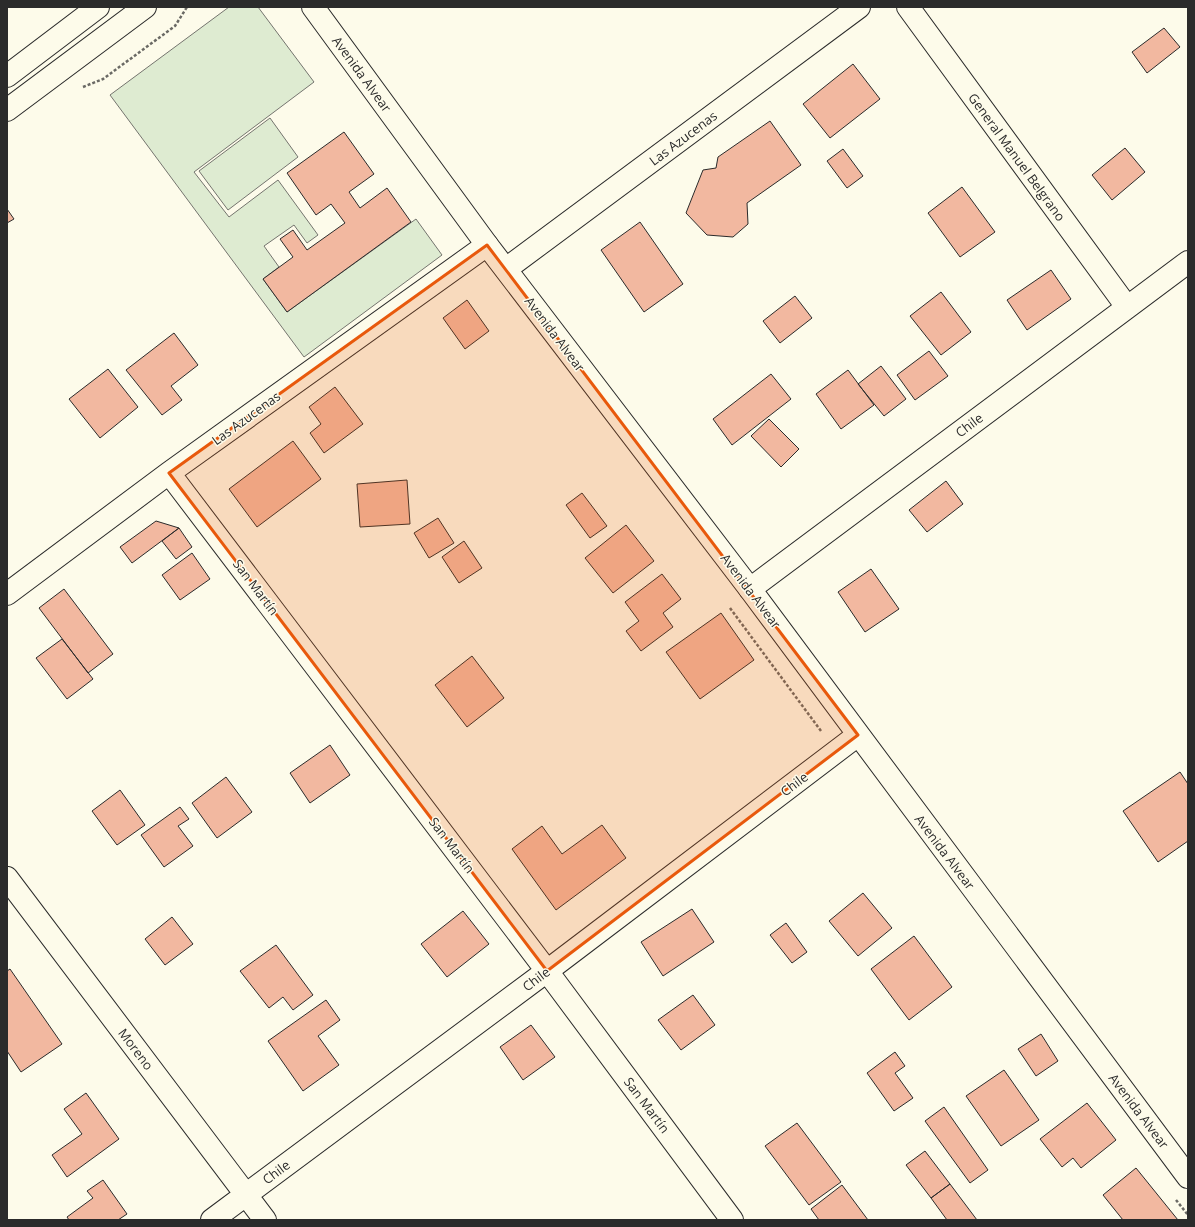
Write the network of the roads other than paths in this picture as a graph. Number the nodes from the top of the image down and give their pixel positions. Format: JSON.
{"nodes":[{"id":1,"x":98,"y":7,"type":"edge"},
{"id":2,"x":145,"y":7,"type":"edge"},
{"id":3,"x":313,"y":7,"type":"edge"},
{"id":4,"x":859,"y":7,"type":"edge"},
{"id":5,"x":908,"y":7,"type":"edge"},
{"id":6,"x":7,"y":76,"type":"edge"},
{"id":7,"x":7,"y":110,"type":"edge"},
{"id":8,"x":487,"y":244,"type":"junction"},
{"id":9,"x":1188,"y":262,"type":"edge"},
{"id":10,"x":506,"y":270,"type":"junction"},
{"id":11,"x":1127,"y":307,"type":"junction"},
{"id":12,"x":169,"y":473,"type":"junction"},
{"id":13,"x":750,"y":589,"type":"junction"},
{"id":14,"x":7,"y":594,"type":"edge"},
{"id":15,"x":858,"y":736,"type":"junction"},
{"id":16,"x":7,"y":878,"type":"edge"},
{"id":17,"x":547,"y":971,"type":"junction"},
{"id":18,"x":1188,"y":1177,"type":"edge"},
{"id":19,"x":246,"y":1194,"type":"junction"},
{"id":20,"x":212,"y":1220,"type":"edge"},
{"id":21,"x":265,"y":1220,"type":"edge"},
{"id":22,"x":732,"y":1220,"type":"edge"}],
"edges":[{"from":1,"to":6,"type":"street"},
{"from":2,"to":7,"type":"street"},
{"from":3,"to":8,"type":"street","name":"Avenida Alvear"},
{"from":4,"to":10,"type":"street","name":"Las Azucenas"},
{"from":5,"to":11,"type":"street","name":"General Manuel Belgrano"},
{"from":8,"to":10,"type":"street","name":"Avenida Alvear"},
{"from":8,"to":12,"type":"street","name":"Las Azucenas"},
{"from":9,"to":11,"type":"street","name":"Chile"},
{"from":10,"to":13,"type":"street","name":"Avenida Alvear"},
{"from":11,"to":13,"type":"street","name":"Chile"},
{"from":12,"to":14,"type":"street","name":"Las Azucenas"},
{"from":12,"to":17,"type":"street","name":"San Martín"},
{"from":13,"to":15,"type":"street","name":"Avenida Alvear"},
{"from":15,"to":17,"type":"street","name":"Chile"},
{"from":15,"to":18,"type":"street","name":"Avenida Alvear"},
{"from":16,"to":19,"type":"street","name":"Moreno"},
{"from":17,"to":19,"type":"street","name":"Chile"},
{"from":17,"to":22,"type":"street","name":"San Martín"},
{"from":19,"to":20,"type":"street","name":"Chile"},
{"from":19,"to":21,"type":"street","name":"Moreno"}]}
